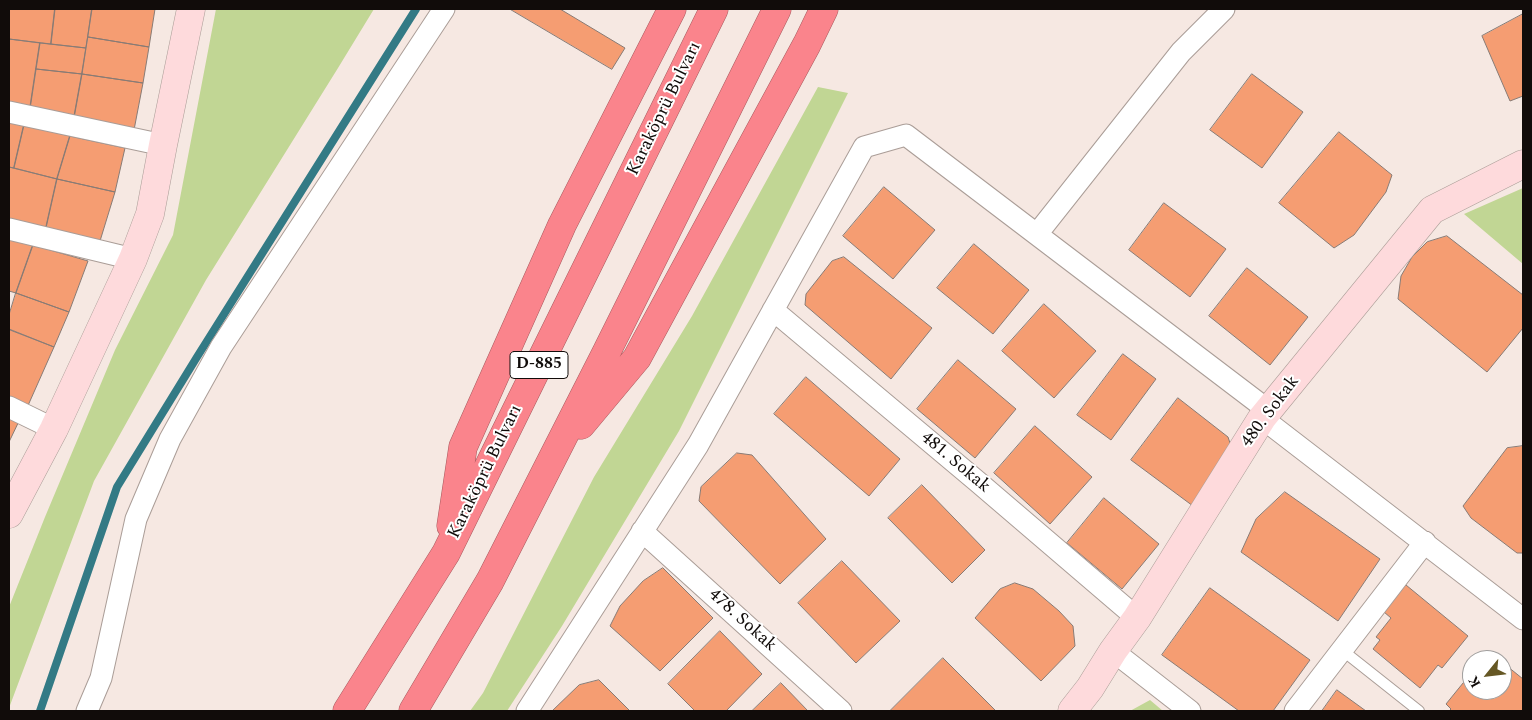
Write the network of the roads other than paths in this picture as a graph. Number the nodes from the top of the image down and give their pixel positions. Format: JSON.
{"nodes":[{"id":1,"x":191,"y":9,"type":"edge"},
{"id":2,"x":444,"y":9,"type":"edge"},
{"id":3,"x":714,"y":9,"type":"edge"},
{"id":4,"x":777,"y":9,"type":"edge"},
{"id":5,"x":824,"y":9,"type":"edge"},
{"id":6,"x":1224,"y":9,"type":"edge"},
{"id":7,"x":670,"y":10,"type":"edge"},
{"id":8,"x":9,"y":112,"type":"edge"},
{"id":9,"x":163,"y":145,"type":"junction"},
{"id":10,"x":1523,"y":164,"type":"edge"},
{"id":11,"x":9,"y":229,"type":"edge"},
{"id":12,"x":1037,"y":234,"type":"junction"},
{"id":13,"x":133,"y":259,"type":"junction"},
{"id":14,"x":773,"y":310,"type":"junction"},
{"id":15,"x":9,"y":407,"type":"edge"},
{"id":16,"x":1266,"y":414,"type":"junction"},
{"id":17,"x":54,"y":429,"type":"junction"},
{"id":18,"x":550,"y":463,"type":"junction"},
{"id":19,"x":9,"y":514,"type":"edge"},
{"id":20,"x":642,"y":531,"type":"junction"},
{"id":21,"x":1425,"y":542,"type":"junction"},
{"id":22,"x":446,"y":553,"type":"junction"},
{"id":23,"x":1137,"y":618,"type":"junction"},
{"id":24,"x":1523,"y":619,"type":"edge"},
{"id":25,"x":1342,"y":650,"type":"junction"},
{"id":26,"x":1113,"y":651,"type":"junction"},
{"id":27,"x":87,"y":711,"type":"edge"},
{"id":28,"x":347,"y":711,"type":"edge"},
{"id":29,"x":413,"y":711,"type":"edge"},
{"id":30,"x":527,"y":711,"type":"edge"},
{"id":31,"x":842,"y":711,"type":"edge"},
{"id":32,"x":1072,"y":711,"type":"edge"},
{"id":33,"x":1190,"y":711,"type":"edge"},
{"id":34,"x":1295,"y":711,"type":"edge"},
{"id":35,"x":1419,"y":711,"type":"edge"}],
"edges":[{"from":1,"to":9,"type":"street"},
{"from":2,"to":27,"type":"street"},
{"from":3,"to":22,"type":"highway","name":"Karaköprü Bulvarı","number":"D-885"},
{"from":4,"to":18,"type":"highway","number":"D-885"},
{"from":5,"to":18,"type":"highway"},
{"from":6,"to":12,"type":"street"},
{"from":7,"to":22,"type":"highway"},
{"from":8,"to":9,"type":"street"},
{"from":9,"to":13,"type":"street"},
{"from":10,"to":16,"type":"street","name":"480. Sokak"},
{"from":11,"to":13,"type":"street"},
{"from":12,"to":14,"type":"street"},
{"from":12,"to":16,"type":"street"},
{"from":13,"to":17,"type":"street"},
{"from":14,"to":20,"type":"street"},
{"from":14,"to":23,"type":"street","name":"481. Sokak"},
{"from":15,"to":17,"type":"street"},
{"from":16,"to":21,"type":"street"},
{"from":16,"to":23,"type":"street","name":"480. Sokak"},
{"from":17,"to":19,"type":"street"},
{"from":18,"to":29,"type":"highway","number":"D-885"},
{"from":20,"to":30,"type":"street"},
{"from":20,"to":31,"type":"street","name":"478. Sokak"},
{"from":21,"to":24,"type":"street"},
{"from":21,"to":25,"type":"street"},
{"from":22,"to":28,"type":"highway","name":"Karaköprü Bulvarı","number":"D-885"},
{"from":23,"to":26,"type":"street","name":"480. Sokak"},
{"from":25,"to":34,"type":"street"},
{"from":25,"to":35,"type":"lane"},
{"from":26,"to":32,"type":"street","name":"480. Sokak"},
{"from":26,"to":33,"type":"street"}]}
